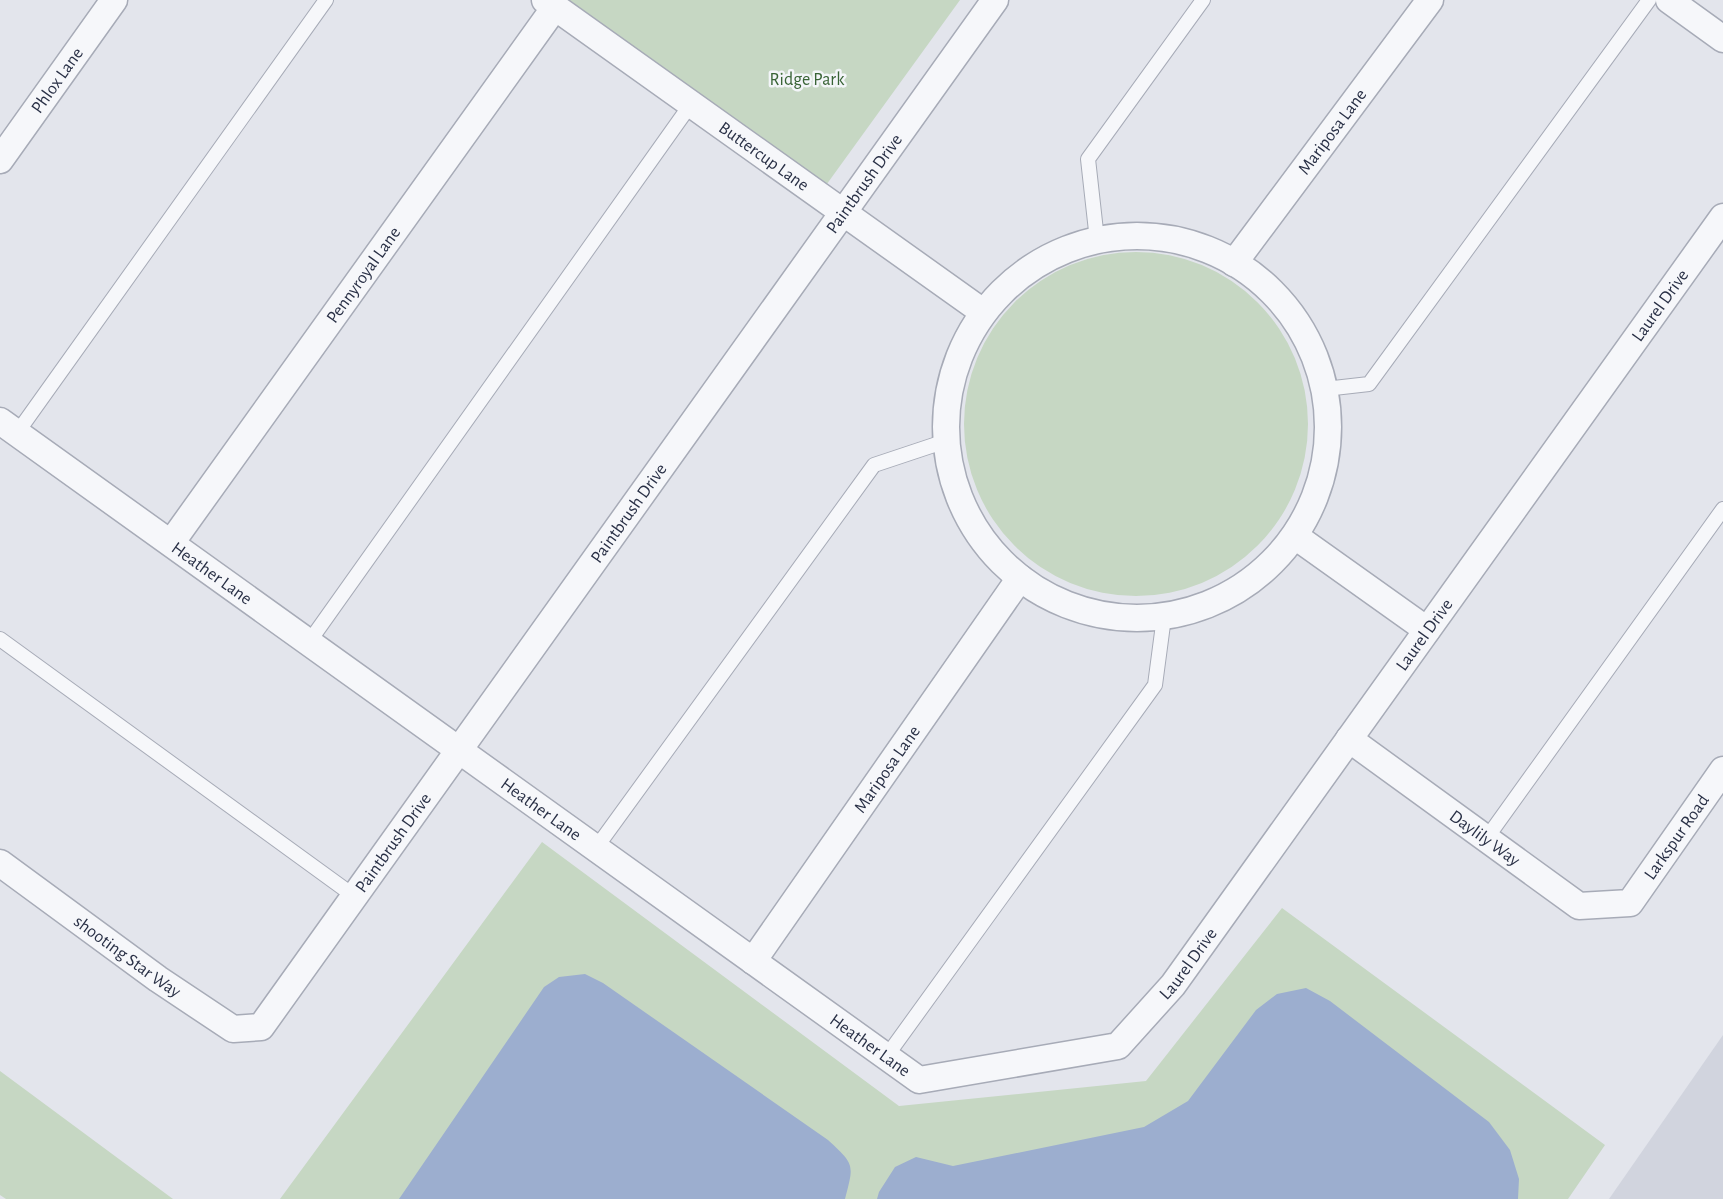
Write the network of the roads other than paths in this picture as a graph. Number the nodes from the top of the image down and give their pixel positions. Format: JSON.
{"nodes":[{"id":1,"x":114,"y":0,"type":"edge"},
{"id":2,"x":326,"y":0,"type":"edge"},
{"id":3,"x":995,"y":0,"type":"edge"},
{"id":4,"x":1203,"y":0,"type":"edge"},
{"id":5,"x":1430,"y":0,"type":"edge"},
{"id":6,"x":1649,"y":0,"type":"edge"},
{"id":7,"x":1668,"y":0,"type":"edge"},
{"id":8,"x":550,"y":4,"type":"edge"},
{"id":9,"x":1723,"y":39,"type":"edge"},
{"id":10,"x":691,"y":104,"type":"junction"},
{"id":11,"x":0,"y":160,"type":"edge"},
{"id":12,"x":844,"y":213,"type":"junction"},
{"id":13,"x":1723,"y":218,"type":"edge"},
{"id":14,"x":1097,"y":240,"type":"junction"},
{"id":15,"x":1234,"y":263,"type":"junction"},
{"id":16,"x":983,"y":312,"type":"junction"},
{"id":17,"x":1324,"y":389,"type":"junction"},
{"id":18,"x":8,"y":427,"type":"edge"},
{"id":19,"x":946,"y":441,"type":"junction"},
{"id":20,"x":1723,"y":510,"type":"edge"},
{"id":21,"x":1295,"y":536,"type":"junction"},
{"id":22,"x":171,"y":543,"type":"junction"},
{"id":23,"x":1020,"y":578,"type":"junction"},
{"id":24,"x":1164,"y":617,"type":"junction"},
{"id":25,"x":1428,"y":630,"type":"junction"},
{"id":26,"x":0,"y":639,"type":"edge"},
{"id":27,"x":309,"y":642,"type":"junction"},
{"id":28,"x":1349,"y":739,"type":"junction"},
{"id":29,"x":459,"y":750,"type":"junction"},
{"id":30,"x":1723,"y":770,"type":"edge"},
{"id":31,"x":1486,"y":839,"type":"junction"},
{"id":32,"x":596,"y":848,"type":"junction"},
{"id":33,"x":0,"y":863,"type":"edge"},
{"id":34,"x":354,"y":896,"type":"junction"},
{"id":35,"x":1630,"y":903,"type":"joint"},
{"id":36,"x":753,"y":961,"type":"junction"},
{"id":37,"x":261,"y":1027,"type":"joint"},
{"id":38,"x":1118,"y":1046,"type":"joint"},
{"id":39,"x":886,"y":1056,"type":"junction"}],
"edges":[{"from":1,"to":11,"type":"street","name":"Phlox Lane"},
{"from":2,"to":18,"type":"lane"},
{"from":3,"to":12,"type":"street","name":"Paintbrush Drive"},
{"from":4,"to":14,"type":"lane"},
{"from":5,"to":15,"type":"street","name":"Mariposa Lane"},
{"from":6,"to":17,"type":"lane"},
{"from":7,"to":9,"type":"street"},
{"from":8,"to":10,"type":"street","name":"Buttercup Lane"},
{"from":8,"to":22,"type":"street","name":"Pennyroyal Lane"},
{"from":10,"to":12,"type":"street","name":"Buttercup Lane"},
{"from":10,"to":27,"type":"lane"},
{"from":12,"to":16,"type":"street","name":"Buttercup Lane"},
{"from":12,"to":29,"type":"street","name":"Paintbrush Drive"},
{"from":13,"to":25,"type":"street","name":"Laurel Drive"},
{"from":14,"to":15,"type":"street"},
{"from":14,"to":16,"type":"street"},
{"from":15,"to":17,"type":"street"},
{"from":16,"to":19,"type":"street"},
{"from":17,"to":21,"type":"street"},
{"from":18,"to":22,"type":"street","name":"Heather Lane"},
{"from":19,"to":23,"type":"street"},
{"from":19,"to":32,"type":"lane"},
{"from":20,"to":31,"type":"lane"},
{"from":21,"to":24,"type":"street"},
{"from":21,"to":25,"type":"street"},
{"from":22,"to":27,"type":"street","name":"Heather Lane"},
{"from":23,"to":24,"type":"street"},
{"from":23,"to":36,"type":"street","name":"Mariposa Lane"},
{"from":24,"to":39,"type":"lane"},
{"from":25,"to":28,"type":"street","name":"Laurel Drive"},
{"from":26,"to":34,"type":"lane"},
{"from":27,"to":29,"type":"street","name":"Heather Lane"},
{"from":28,"to":31,"type":"street","name":"Daylily Way"},
{"from":28,"to":38,"type":"street","name":"Laurel Drive"},
{"from":29,"to":32,"type":"street","name":"Heather Lane"},
{"from":29,"to":34,"type":"street","name":"Paintbrush Drive"},
{"from":30,"to":35,"type":"street","name":"Larkspur Road"},
{"from":31,"to":35,"type":"street","name":"Daylily Way"},
{"from":32,"to":36,"type":"street","name":"Heather Lane"},
{"from":33,"to":37,"type":"street","name":"shooting Star Way"},
{"from":34,"to":37,"type":"street","name":"Paintbrush Drive"},
{"from":36,"to":39,"type":"street","name":"Heather Lane"},
{"from":38,"to":39,"type":"street","name":"Heather Lane"}]}
